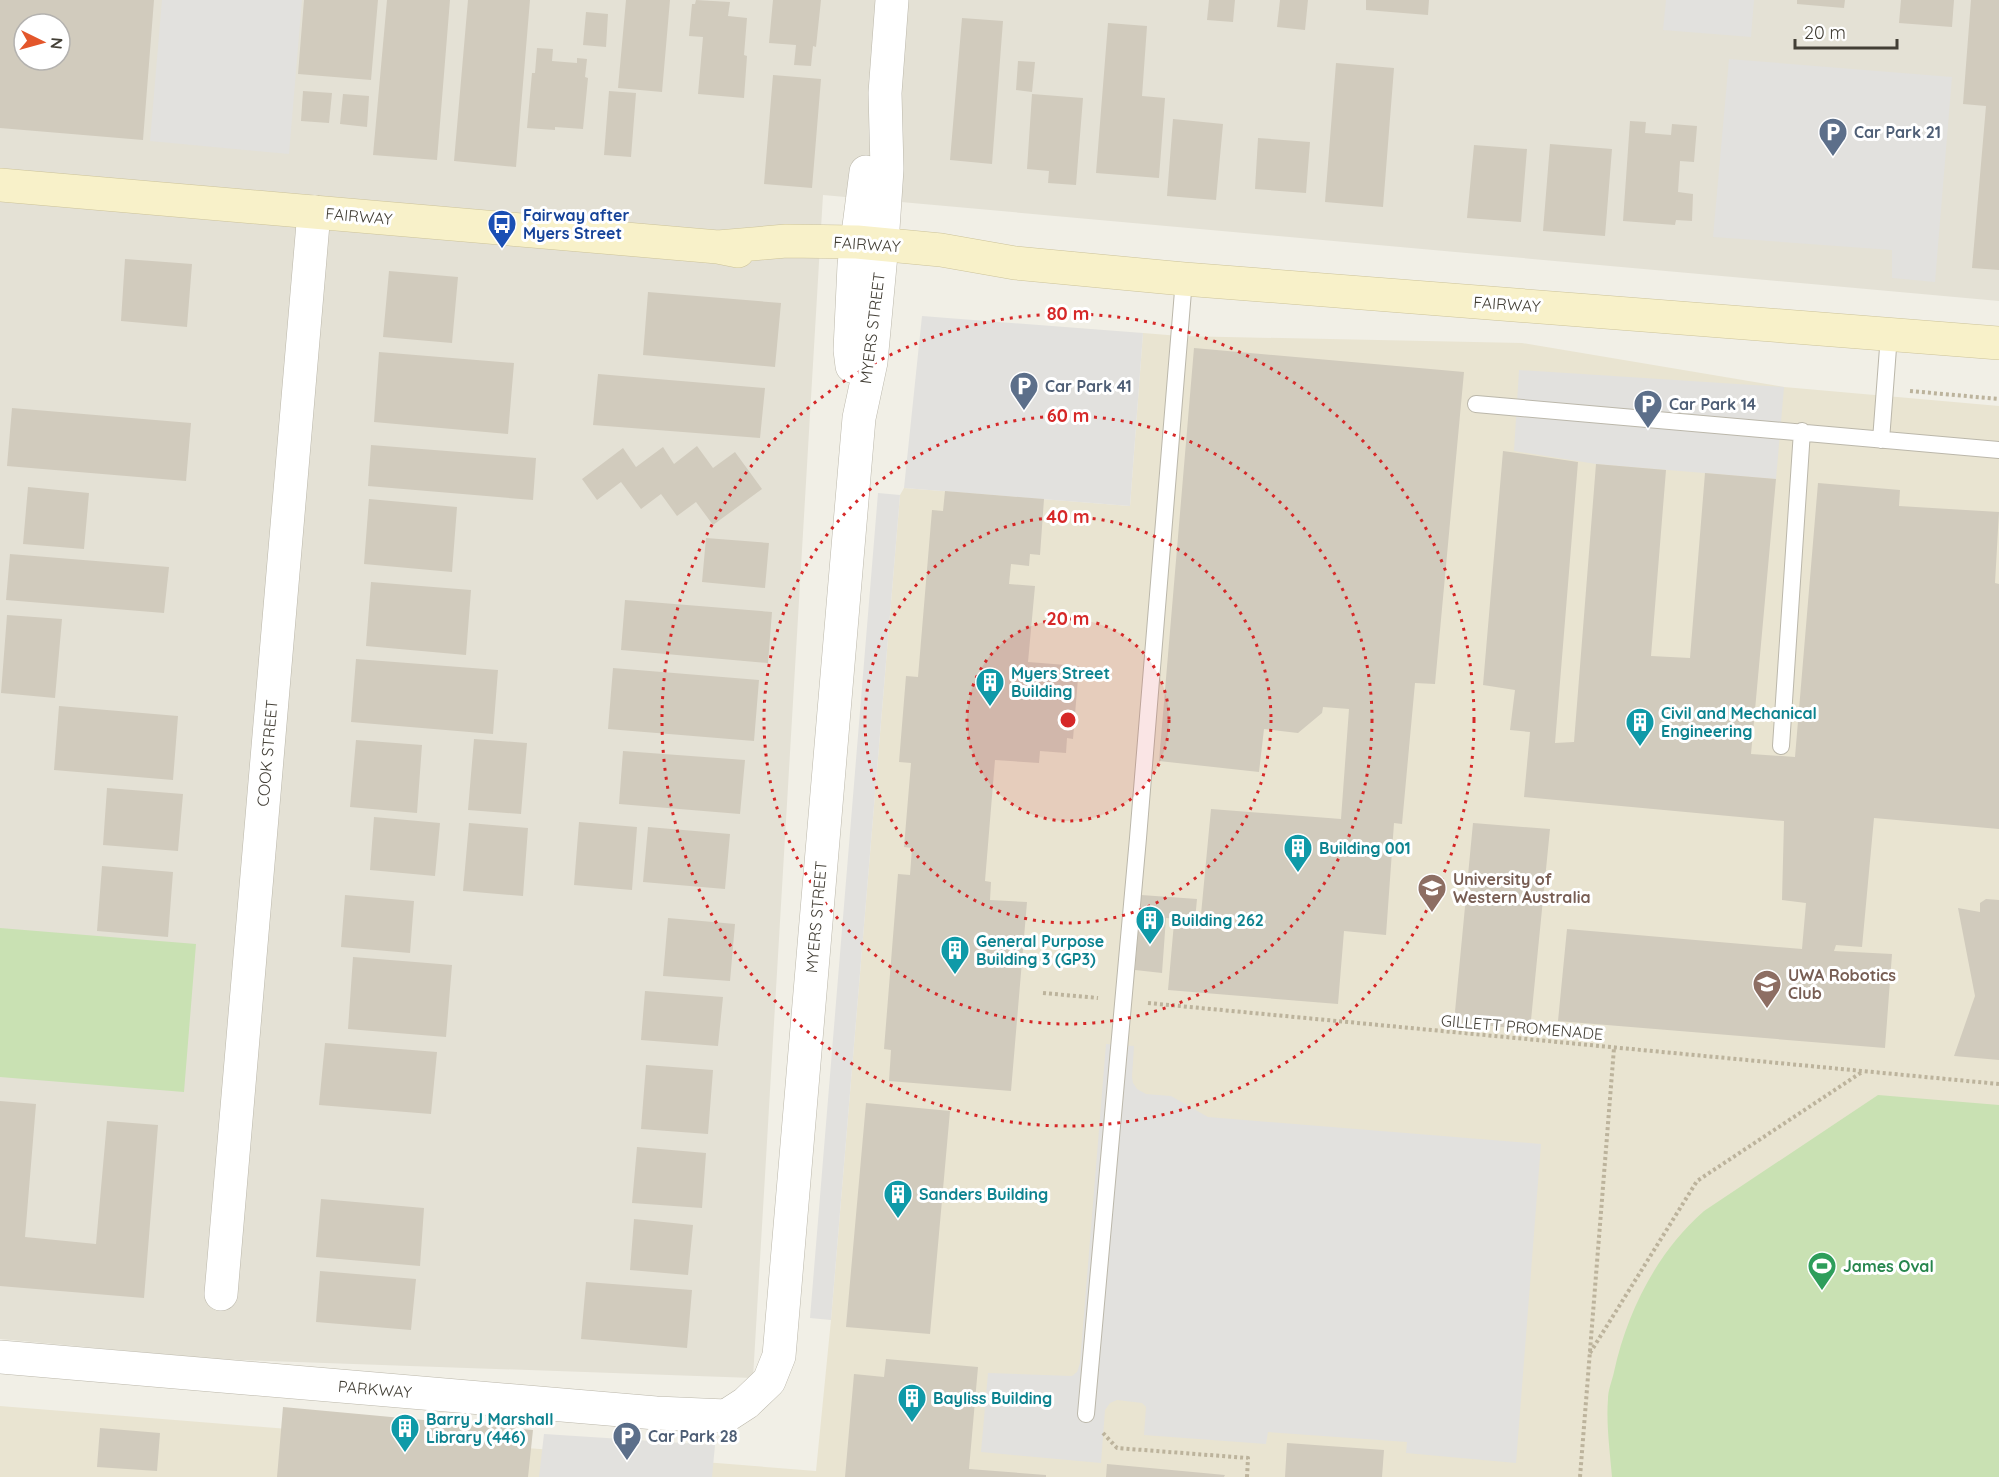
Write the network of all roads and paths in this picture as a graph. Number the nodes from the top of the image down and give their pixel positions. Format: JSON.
{"nodes":[{"id":1,"x":892,"y":0,"type":"edge"},
{"id":2,"x":0,"y":185,"type":"edge"},
{"id":3,"x":314,"y":212,"type":"junction"},
{"id":4,"x":868,"y":254,"type":"junction"},
{"id":5,"x":1184,"y":279,"type":"junction"},
{"id":6,"x":1889,"y":334,"type":"junction"},
{"id":7,"x":1999,"y":343,"type":"edge"},
{"id":8,"x":1909,"y":391,"type":"dead end"},
{"id":9,"x":1999,"y":399,"type":"edge"},
{"id":10,"x":1476,"y":404,"type":"dead end"},
{"id":11,"x":1803,"y":431,"type":"junction"},
{"id":12,"x":1881,"y":440,"type":"junction"},
{"id":13,"x":1999,"y":450,"type":"edge"},
{"id":14,"x":1781,"y":746,"type":"dead end"},
{"id":15,"x":1042,"y":993,"type":"dead end"},
{"id":16,"x":1124,"y":1001,"type":"junction"},
{"id":17,"x":1614,"y":1048,"type":"junction"},
{"id":18,"x":1862,"y":1071,"type":"junction"},
{"id":19,"x":1999,"y":1084,"type":"edge"},
{"id":20,"x":221,"y":1294,"type":"dead end"},
{"id":21,"x":1590,"y":1354,"type":"junction"},
{"id":22,"x":0,"y":1357,"type":"edge"},
{"id":23,"x":746,"y":1403,"type":"joint"},
{"id":24,"x":1086,"y":1414,"type":"dead end"},
{"id":25,"x":1117,"y":1448,"type":"dead end"},
{"id":26,"x":1246,"y":1477,"type":"edge"},
{"id":27,"x":1581,"y":1477,"type":"edge"}],
"edges":[{"from":1,"to":4,"type":"street","name":"MYERS STREET"},
{"from":2,"to":3,"type":"street","name":"FAIRWAY"},
{"from":3,"to":4,"type":"street","name":"FAIRWAY"},
{"from":3,"to":20,"type":"street","name":"COOK STREET"},
{"from":4,"to":5,"type":"street","name":"FAIRWAY"},
{"from":4,"to":23,"type":"street","name":"MYERS STREET"},
{"from":5,"to":6,"type":"street","name":"FAIRWAY"},
{"from":5,"to":16,"type":"lane"},
{"from":6,"to":7,"type":"street","name":"FAIRWAY"},
{"from":6,"to":12,"type":"lane"},
{"from":8,"to":9,"type":"path"},
{"from":10,"to":11,"type":"lane"},
{"from":11,"to":12,"type":"lane"},
{"from":11,"to":14,"type":"lane"},
{"from":12,"to":13,"type":"lane"},
{"from":15,"to":16,"type":"path","name":"GILLETT PROMENADE"},
{"from":16,"to":17,"type":"path","name":"GILLETT PROMENADE"},
{"from":16,"to":24,"type":"lane"},
{"from":17,"to":18,"type":"path","name":"GILLETT PROMENADE"},
{"from":17,"to":21,"type":"path"},
{"from":18,"to":19,"type":"path","name":"GILLETT PROMENADE"},
{"from":18,"to":21,"type":"path"},
{"from":21,"to":27,"type":"path"},
{"from":22,"to":23,"type":"street","name":"PARKWAY"},
{"from":25,"to":26,"type":"path"}]}
